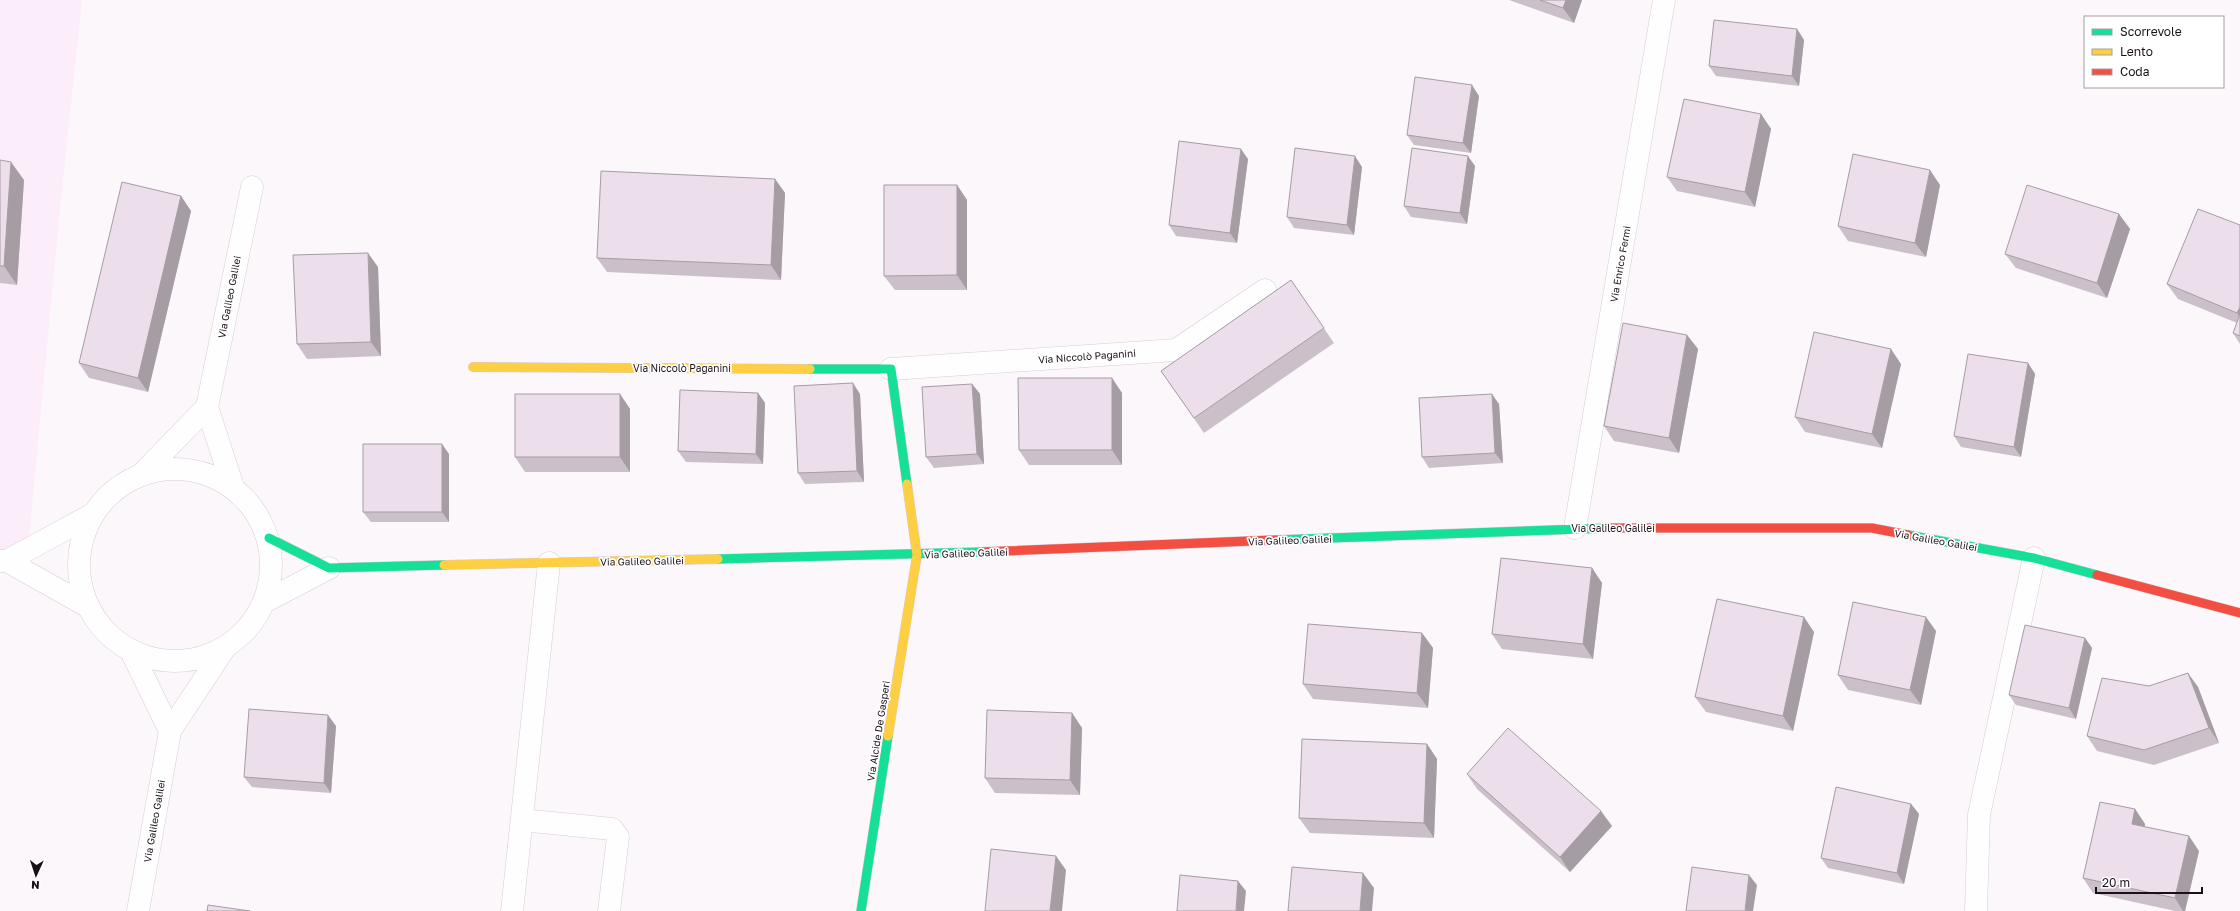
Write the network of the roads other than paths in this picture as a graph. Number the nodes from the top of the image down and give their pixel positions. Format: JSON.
{"nodes":[{"id":1,"x":1664,"y":0,"type":"edge"},
{"id":2,"x":252,"y":187,"type":"dead end"},
{"id":3,"x":1265,"y":290,"type":"dead end"},
{"id":4,"x":473,"y":367,"type":"dead end"},
{"id":5,"x":891,"y":369,"type":"junction"},
{"id":6,"x":207,"y":407,"type":"junction"},
{"id":7,"x":142,"y":474,"type":"junction"},
{"id":8,"x":233,"y":487,"type":"junction"},
{"id":9,"x":93,"y":514,"type":"junction"},
{"id":10,"x":1575,"y":528,"type":"junction"},
{"id":11,"x":269,"y":538,"type":"junction"},
{"id":12,"x":917,"y":555,"type":"junction"},
{"id":13,"x":2034,"y":558,"type":"junction"},
{"id":14,"x":4,"y":561,"type":"edge"},
{"id":15,"x":549,"y":563,"type":"junction"},
{"id":16,"x":330,"y":568,"type":"junction"},
{"id":17,"x":266,"y":601,"type":"junction"},
{"id":18,"x":87,"y":606,"type":"junction"},
{"id":19,"x":2240,"y":613,"type":"edge"},
{"id":20,"x":224,"y":649,"type":"junction"},
{"id":21,"x":131,"y":651,"type":"junction"},
{"id":22,"x":170,"y":731,"type":"junction"},
{"id":23,"x":522,"y":820,"type":"junction"},
{"id":24,"x":138,"y":911,"type":"edge"},
{"id":25,"x":512,"y":911,"type":"edge"},
{"id":26,"x":609,"y":911,"type":"edge"},
{"id":27,"x":861,"y":911,"type":"edge"},
{"id":28,"x":1976,"y":911,"type":"edge"}],
"edges":[{"from":1,"to":10,"type":"street","name":"Via Enrico Fermi"},
{"from":2,"to":6,"type":"street","name":"Via Galileo Galilei"},
{"from":3,"to":5,"type":"street","name":"Via Niccolò Paganini"},
{"from":4,"to":5,"type":"street","name":"Via Niccolò Paganini"},
{"from":5,"to":12,"type":"street"},
{"from":6,"to":7,"type":"street","name":"Via Galileo Galilei"},
{"from":6,"to":8,"type":"street","name":"Via Galileo Galilei"},
{"from":7,"to":8,"type":"street","name":"Via Galileo Galilei"},
{"from":7,"to":9,"type":"street","name":"Via Galileo Galilei"},
{"from":8,"to":11,"type":"street","name":"Via Galileo Galilei"},
{"from":9,"to":14,"type":"street","name":"Via Galileo Galilei"},
{"from":9,"to":18,"type":"street","name":"Via Galileo Galilei"},
{"from":10,"to":12,"type":"street","name":"Via Galileo Galilei"},
{"from":10,"to":13,"type":"street","name":"Via Galileo Galilei"},
{"from":11,"to":16,"type":"street","name":"Via Galileo Galilei"},
{"from":11,"to":17,"type":"street","name":"Via Galileo Galilei"},
{"from":12,"to":15,"type":"street","name":"Via Galileo Galilei"},
{"from":12,"to":27,"type":"street","name":"Via Alcide De Gasperi"},
{"from":13,"to":19,"type":"street","name":"Via Galileo Galilei"},
{"from":13,"to":28,"type":"street"},
{"from":14,"to":18,"type":"street","name":"Via Galileo Galilei"},
{"from":15,"to":16,"type":"street","name":"Via Galileo Galilei"},
{"from":15,"to":23,"type":"street"},
{"from":16,"to":17,"type":"street","name":"Via Galileo Galilei"},
{"from":17,"to":20,"type":"street","name":"Via Galileo Galilei"},
{"from":18,"to":21,"type":"street","name":"Via Galileo Galilei"},
{"from":20,"to":21,"type":"street","name":"Via Galileo Galilei"},
{"from":20,"to":22,"type":"street","name":"Via Galileo Galilei"},
{"from":21,"to":22,"type":"street","name":"Via Galileo Galilei"},
{"from":22,"to":24,"type":"street","name":"Via Galileo Galilei"},
{"from":23,"to":25,"type":"street"},
{"from":23,"to":26,"type":"street"}]}
